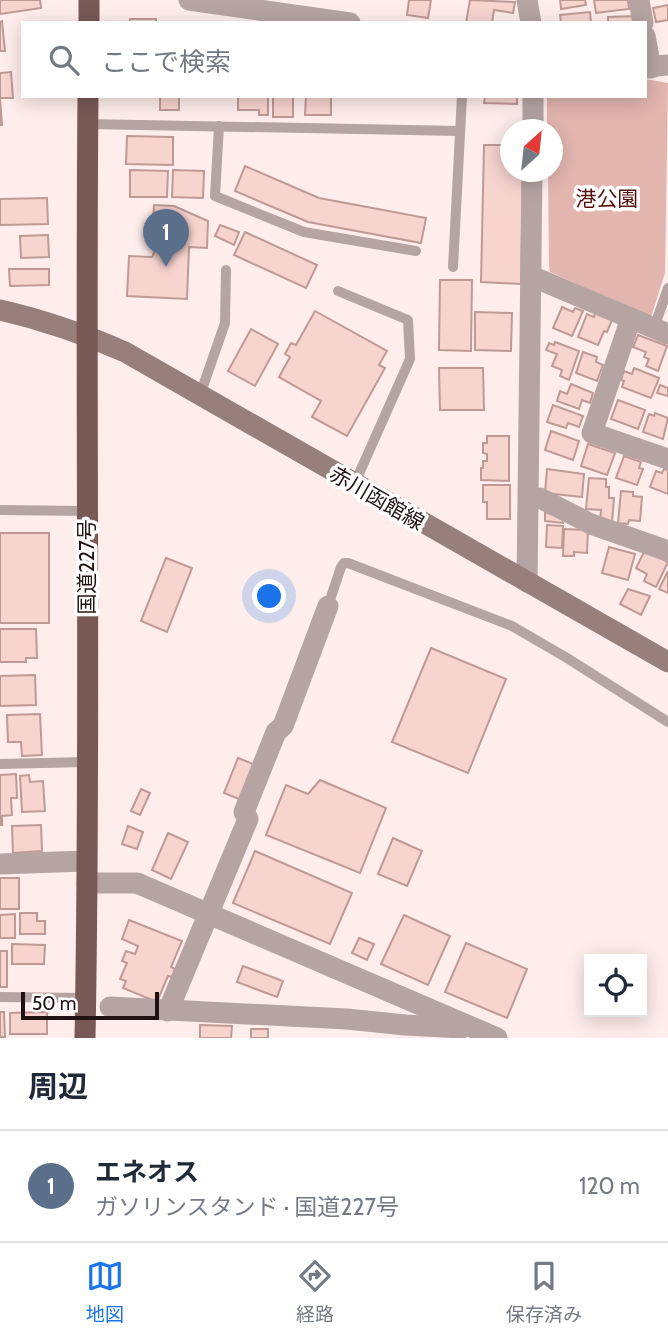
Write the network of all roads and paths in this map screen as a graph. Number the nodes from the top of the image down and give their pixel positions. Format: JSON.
{"nodes":[{"id":1,"x":89,"y":0,"type":"edge"},
{"id":2,"x":188,"y":0,"type":"edge"},
{"id":3,"x":527,"y":0,"type":"edge"},
{"id":4,"x":269,"y":5,"type":"edge"},
{"id":5,"x":89,"y":21,"type":"edge"},
{"id":6,"x":341,"y":21,"type":"edge"},
{"id":7,"x":531,"y":21,"type":"edge"},
{"id":8,"x":647,"y":42,"type":"edge"},
{"id":9,"x":655,"y":67,"type":"edge"},
{"id":10,"x":88,"y":98,"type":"edge"},
{"id":11,"x":462,"y":98,"type":"edge"},
{"id":12,"x":533,"y":98,"type":"edge"},
{"id":13,"x":533,"y":119,"type":"edge"},
{"id":14,"x":88,"y":124,"type":"junction"},
{"id":15,"x":219,"y":126,"type":"junction"},
{"id":16,"x":460,"y":131,"type":"junction"},
{"id":17,"x":532,"y":182,"type":"edge"},
{"id":18,"x":416,"y":251,"type":"dead end"},
{"id":19,"x":453,"y":267,"type":"dead end"},
{"id":20,"x":226,"y":270,"type":"dead end"},
{"id":21,"x":531,"y":276,"type":"junction"},
{"id":22,"x":668,"y":288,"type":"edge"},
{"id":23,"x":338,"y":291,"type":"dead end"},
{"id":24,"x":0,"y":310,"type":"edge"},
{"id":25,"x":631,"y":318,"type":"junction"},
{"id":26,"x":661,"y":331,"type":"edge"},
{"id":27,"x":86,"y":334,"type":"junction"},
{"id":28,"x":200,"y":395,"type":"junction"},
{"id":29,"x":668,"y":458,"type":"edge"},
{"id":30,"x":354,"y":485,"type":"junction"},
{"id":31,"x":540,"y":498,"type":"dead end"},
{"id":32,"x":0,"y":510,"type":"edge"},
{"id":33,"x":86,"y":511,"type":"junction"},
{"id":34,"x":668,"y":551,"type":"edge"},
{"id":35,"x":527,"y":582,"type":"junction"},
{"id":36,"x":328,"y":606,"type":"joint"},
{"id":37,"x":668,"y":662,"type":"edge"},
{"id":38,"x":668,"y":722,"type":"edge"},
{"id":39,"x":86,"y":762,"type":"junction"},
{"id":40,"x":0,"y":764,"type":"edge"},
{"id":41,"x":86,"y":861,"type":"junction"},
{"id":42,"x":0,"y":864,"type":"edge"},
{"id":43,"x":87,"y":883,"type":"junction"},
{"id":44,"x":208,"y":915,"type":"junction"},
{"id":45,"x":0,"y":997,"type":"edge"},
{"id":46,"x":86,"y":998,"type":"junction"},
{"id":47,"x":110,"y":1007,"type":"dead end"},
{"id":48,"x":169,"y":1011,"type":"junction"},
{"id":49,"x":474,"y":1028,"type":"junction"},
{"id":50,"x":85,"y":1038,"type":"edge"},
{"id":51,"x":497,"y":1038,"type":"edge"}],
"edges":[{"from":1,"to":5,"type":"highway"},
{"from":2,"to":4,"type":"street"},
{"from":3,"to":7,"type":"street"},
{"from":4,"to":6,"type":"street"},
{"from":8,"to":9,"type":"street"},
{"from":10,"to":14,"type":"highway","name":"国道227号"},
{"from":11,"to":16,"type":"lane"},
{"from":12,"to":13,"type":"street"},
{"from":14,"to":15,"type":"lane"},
{"from":14,"to":27,"type":"highway","name":"国道227号"},
{"from":15,"to":16,"type":"lane"},
{"from":15,"to":18,"type":"lane"},
{"from":16,"to":19,"type":"lane"},
{"from":17,"to":21,"type":"street"},
{"from":20,"to":28,"type":"lane"},
{"from":21,"to":25,"type":"street"},
{"from":21,"to":35,"type":"street"},
{"from":22,"to":26,"type":"lane"},
{"from":23,"to":30,"type":"lane"},
{"from":24,"to":27,"type":"main road","name":"赤川函館線"},
{"from":25,"to":26,"type":"street"},
{"from":25,"to":29,"type":"street"},
{"from":27,"to":28,"type":"main road","name":"赤川函館線"},
{"from":27,"to":33,"type":"highway","name":"国道227号"},
{"from":28,"to":30,"type":"main road","name":"赤川函館線"},
{"from":30,"to":35,"type":"main road","name":"赤川函館線"},
{"from":31,"to":34,"type":"street"},
{"from":32,"to":33,"type":"lane"},
{"from":33,"to":39,"type":"highway","name":"国道227号"},
{"from":35,"to":37,"type":"main road","name":"赤川函館線"},
{"from":36,"to":38,"type":"lane"},
{"from":36,"to":44,"type":"street"},
{"from":39,"to":40,"type":"lane"},
{"from":39,"to":41,"type":"highway","name":"国道227号"},
{"from":41,"to":42,"type":"street"},
{"from":41,"to":43,"type":"highway","name":"国道227号"},
{"from":43,"to":44,"type":"street"},
{"from":43,"to":46,"type":"highway","name":"国道227号"},
{"from":44,"to":48,"type":"street"},
{"from":44,"to":49,"type":"street"},
{"from":45,"to":46,"type":"lane"},
{"from":46,"to":50,"type":"highway","name":"国道227号"},
{"from":47,"to":48,"type":"street"},
{"from":48,"to":49,"type":"street"},
{"from":49,"to":51,"type":"street"}]}
